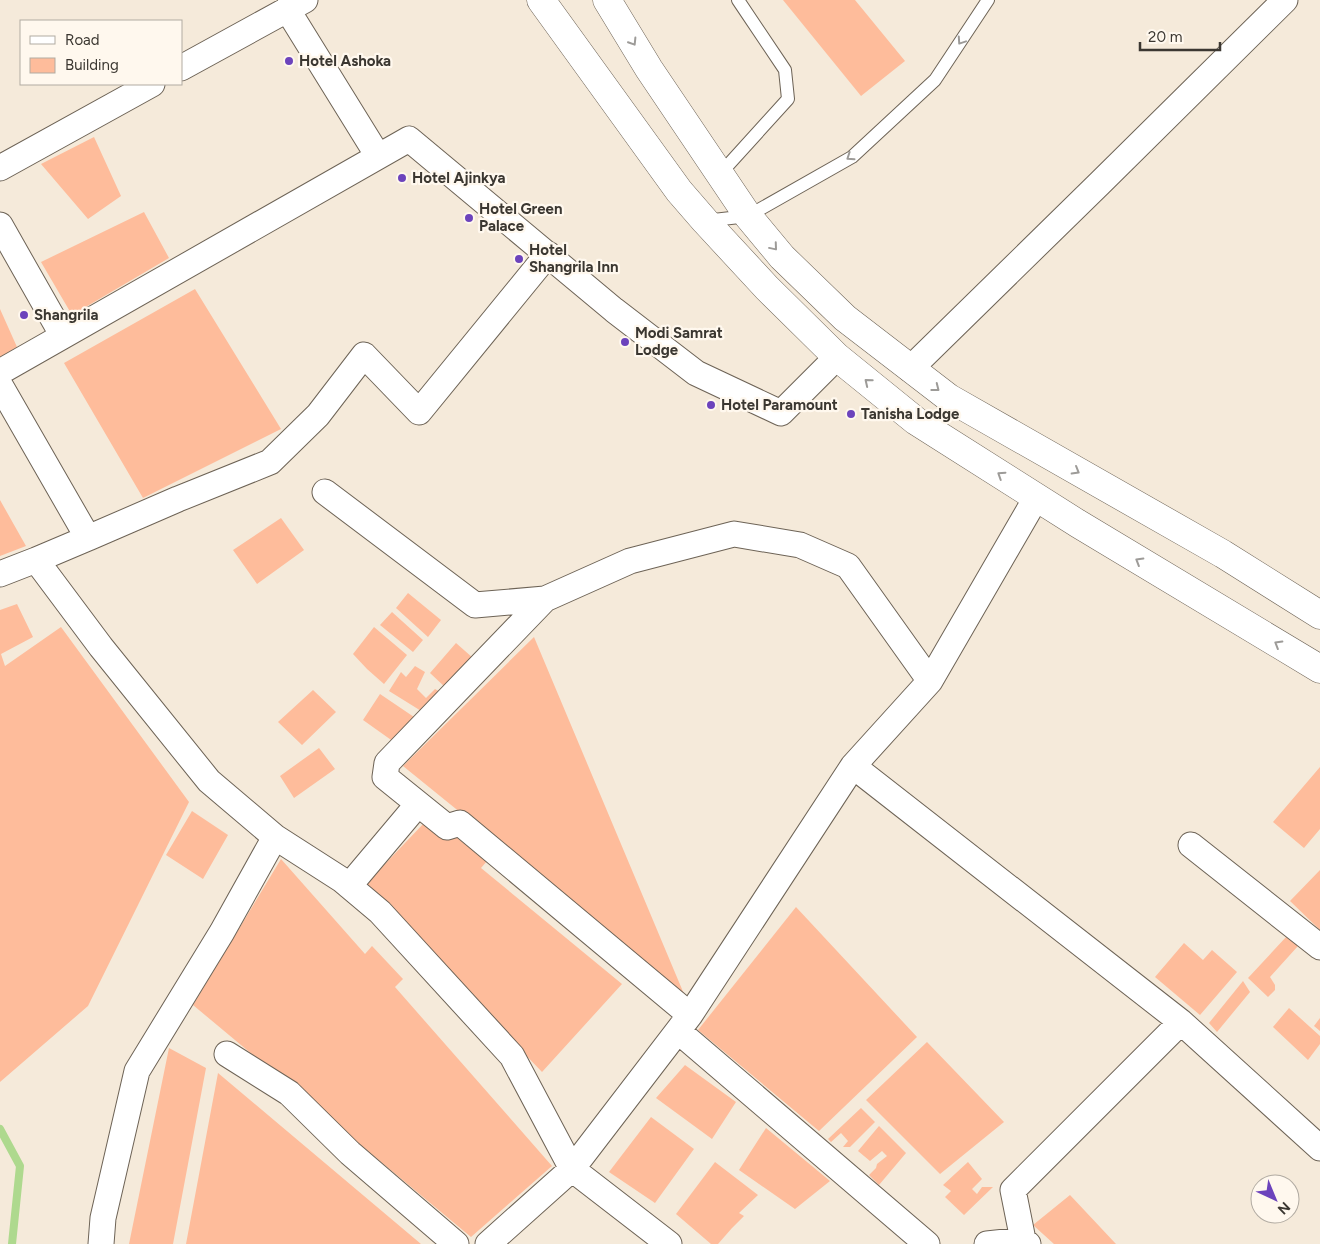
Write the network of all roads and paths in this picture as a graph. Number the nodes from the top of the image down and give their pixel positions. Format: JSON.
{"nodes":[{"id":1,"x":541,"y":0,"type":"edge"},
{"id":2,"x":607,"y":0,"type":"edge"},
{"id":3,"x":738,"y":0,"type":"edge"},
{"id":4,"x":988,"y":0,"type":"edge"},
{"id":5,"x":1285,"y":0,"type":"edge"},
{"id":6,"x":296,"y":5,"type":"edge"},
{"id":7,"x":182,"y":67,"type":"edge"},
{"id":8,"x":150,"y":85,"type":"edge"},
{"id":9,"x":378,"y":156,"type":"junction"},
{"id":10,"x":0,"y":168,"type":"edge"},
{"id":11,"x":720,"y":174,"type":"junction"},
{"id":12,"x":748,"y":216,"type":"junction"},
{"id":13,"x":705,"y":221,"type":"junction"},
{"id":14,"x":0,"y":225,"type":"edge"},
{"id":15,"x":548,"y":254,"type":"junction"},
{"id":16,"x":63,"y":336,"type":"junction"},
{"id":17,"x":837,"y":357,"type":"junction"},
{"id":18,"x":910,"y":368,"type":"junction"},
{"id":19,"x":0,"y":372,"type":"edge"},
{"id":20,"x":0,"y":384,"type":"edge"},
{"id":21,"x":325,"y":492,"type":"dead end"},
{"id":22,"x":1036,"y":498,"type":"junction"},
{"id":23,"x":88,"y":538,"type":"junction"},
{"id":24,"x":36,"y":560,"type":"junction"},
{"id":25,"x":0,"y":574,"type":"edge"},
{"id":26,"x":544,"y":599,"type":"junction"},
{"id":27,"x":1320,"y":615,"type":"edge"},
{"id":28,"x":1320,"y":669,"type":"edge"},
{"id":29,"x":930,"y":681,"type":"junction"},
{"id":30,"x":853,"y":766,"type":"junction"},
{"id":31,"x":418,"y":804,"type":"junction"},
{"id":32,"x":275,"y":837,"type":"junction"},
{"id":33,"x":1191,"y":845,"type":"dead end"},
{"id":34,"x":349,"y":886,"type":"junction"},
{"id":35,"x":1320,"y":947,"type":"edge"},
{"id":36,"x":1181,"y":1022,"type":"junction"},
{"id":37,"x":684,"y":1023,"type":"junction"},
{"id":38,"x":227,"y":1054,"type":"dead end"},
{"id":39,"x":1320,"y":1148,"type":"edge"},
{"id":40,"x":572,"y":1169,"type":"junction"},
{"id":41,"x":1025,"y":1242,"type":"edge"},
{"id":42,"x":101,"y":1244,"type":"edge"},
{"id":43,"x":456,"y":1244,"type":"edge"},
{"id":44,"x":488,"y":1244,"type":"edge"},
{"id":45,"x":669,"y":1244,"type":"edge"},
{"id":46,"x":927,"y":1244,"type":"edge"},
{"id":47,"x":987,"y":1244,"type":"edge"}],
"edges":[{"from":1,"to":13,"type":"main road"},
{"from":2,"to":11,"type":"main road","one_way":true},
{"from":3,"to":11,"type":"lane"},
{"from":4,"to":12,"type":"lane","one_way":true},
{"from":5,"to":18,"type":"street"},
{"from":6,"to":7,"type":"street"},
{"from":6,"to":9,"type":"street"},
{"from":8,"to":10,"type":"street"},
{"from":9,"to":15,"type":"street"},
{"from":9,"to":16,"type":"street"},
{"from":11,"to":12,"type":"main road"},
{"from":12,"to":13,"type":"lane"},
{"from":12,"to":18,"type":"main road","one_way":true},
{"from":13,"to":17,"type":"main road"},
{"from":14,"to":16,"type":"street"},
{"from":15,"to":17,"type":"street"},
{"from":15,"to":23,"type":"street"},
{"from":16,"to":19,"type":"street"},
{"from":22,"to":17,"type":"main road","one_way":true},
{"from":18,"to":27,"type":"main road","one_way":true},
{"from":20,"to":23,"type":"street"},
{"from":21,"to":26,"type":"street"},
{"from":28,"to":22,"type":"main road","one_way":true},
{"from":22,"to":29,"type":"street"},
{"from":23,"to":24,"type":"street"},
{"from":24,"to":25,"type":"street"},
{"from":24,"to":32,"type":"street"},
{"from":26,"to":29,"type":"street"},
{"from":26,"to":31,"type":"street"},
{"from":29,"to":30,"type":"street"},
{"from":30,"to":36,"type":"street"},
{"from":30,"to":37,"type":"street"},
{"from":31,"to":34,"type":"street"},
{"from":31,"to":37,"type":"street"},
{"from":32,"to":34,"type":"street"},
{"from":32,"to":42,"type":"street"},
{"from":33,"to":35,"type":"street"},
{"from":34,"to":40,"type":"street"},
{"from":36,"to":39,"type":"street"},
{"from":36,"to":41,"type":"street"},
{"from":37,"to":40,"type":"street"},
{"from":37,"to":46,"type":"street"},
{"from":38,"to":43,"type":"street"},
{"from":40,"to":44,"type":"street"},
{"from":40,"to":45,"type":"street"},
{"from":41,"to":47,"type":"street"}]}
